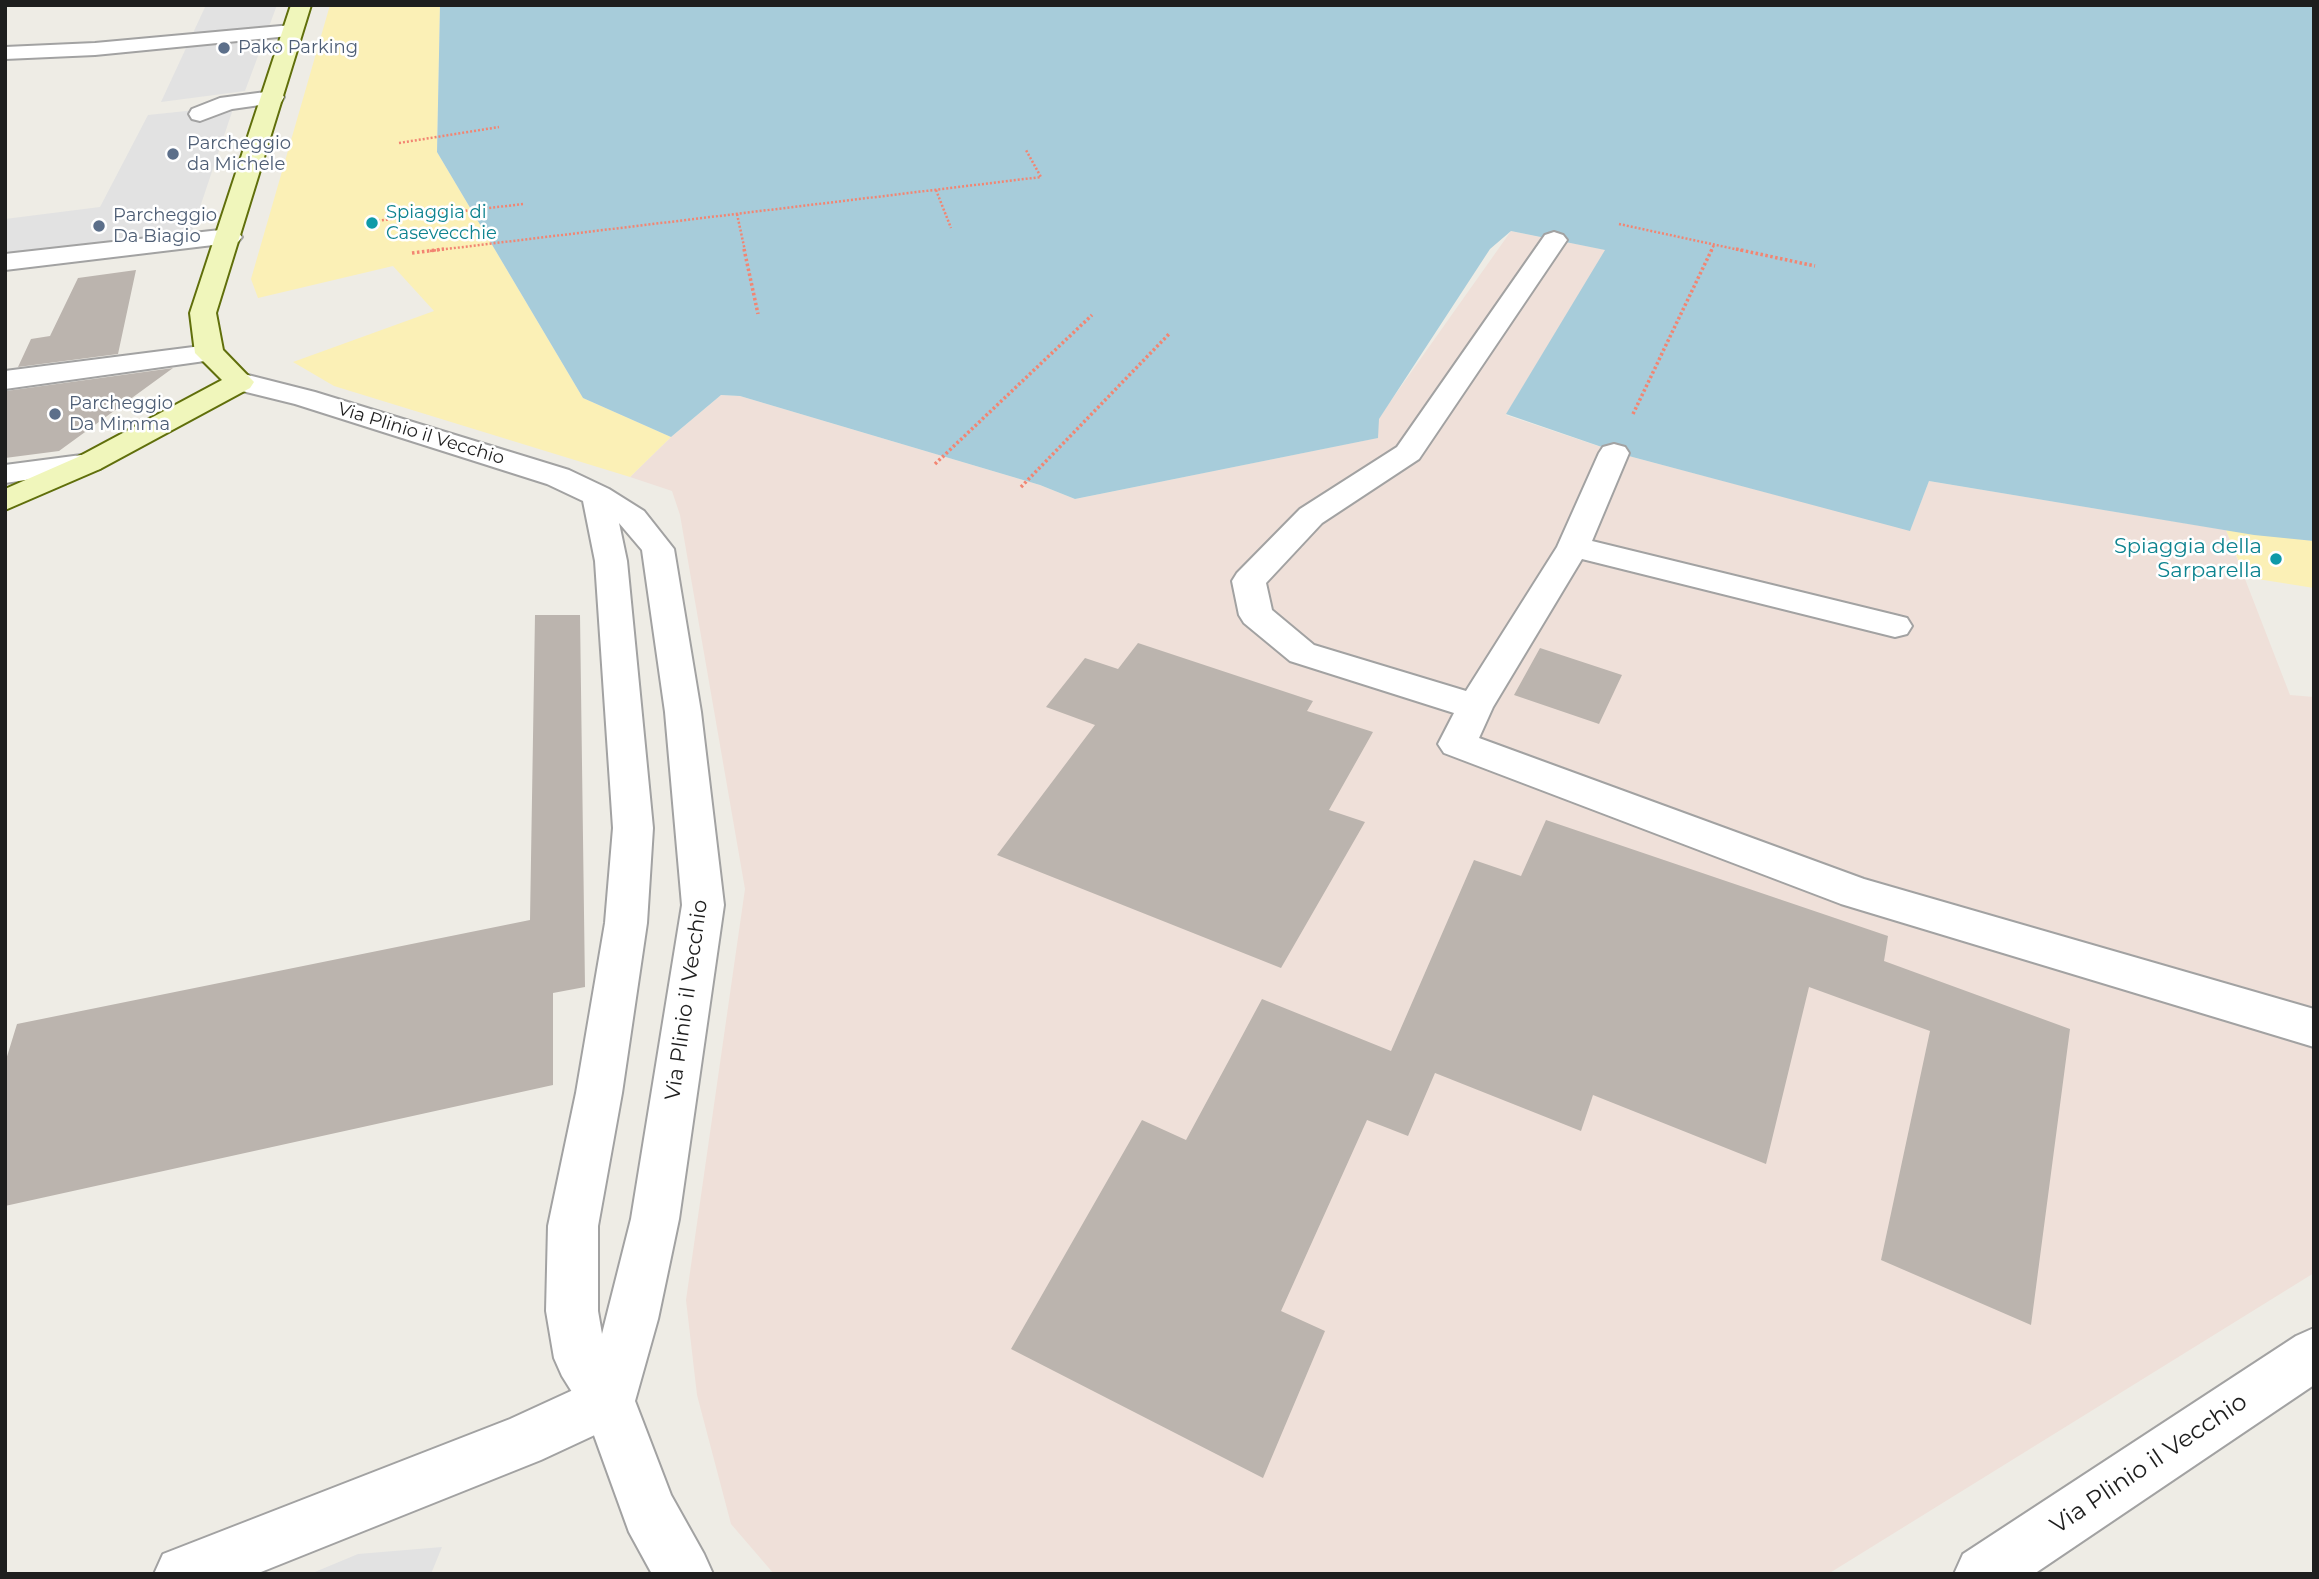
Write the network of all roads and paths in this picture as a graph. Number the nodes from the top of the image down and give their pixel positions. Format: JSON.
{"nodes":[{"id":1,"x":301,"y":5,"type":"edge"},
{"id":2,"x":292,"y":30,"type":"junction"},
{"id":3,"x":5,"y":52,"type":"edge"},
{"id":4,"x":273,"y":97,"type":"junction"},
{"id":5,"x":200,"y":114,"type":"dead end"},
{"id":6,"x":499,"y":127,"type":"dead end"},
{"id":7,"x":399,"y":143,"type":"dead end"},
{"id":8,"x":1026,"y":150,"type":"dead end"},
{"id":9,"x":936,"y":190,"type":"junction"},
{"id":10,"x":524,"y":204,"type":"dead end"},
{"id":11,"x":737,"y":214,"type":"junction"},
{"id":12,"x":366,"y":222,"type":"dead end"},
{"id":13,"x":1619,"y":224,"type":"dead end"},
{"id":14,"x":951,"y":228,"type":"dead end"},
{"id":15,"x":229,"y":237,"type":"junction"},
{"id":16,"x":1554,"y":240,"type":"dead end"},
{"id":17,"x":1714,"y":245,"type":"junction"},
{"id":18,"x":412,"y":253,"type":"dead end"},
{"id":19,"x":5,"y":262,"type":"edge"},
{"id":20,"x":1815,"y":266,"type":"dead end"},
{"id":21,"x":758,"y":314,"type":"dead end"},
{"id":22,"x":1092,"y":315,"type":"dead end"},
{"id":23,"x":1170,"y":333,"type":"dead end"},
{"id":24,"x":209,"y":353,"type":"junction"},
{"id":25,"x":5,"y":380,"type":"edge"},
{"id":26,"x":240,"y":382,"type":"junction"},
{"id":27,"x":1614,"y":453,"type":"joint"},
{"id":28,"x":89,"y":463,"type":"junction"},
{"id":29,"x":935,"y":464,"type":"dead end"},
{"id":30,"x":5,"y":474,"type":"edge"},
{"id":31,"x":1021,"y":487,"type":"dead end"},
{"id":32,"x":598,"y":496,"type":"junction"},
{"id":33,"x":5,"y":501,"type":"edge"},
{"id":34,"x":1573,"y":547,"type":"junction"},
{"id":35,"x":1895,"y":626,"type":"dead end"},
{"id":36,"x":1475,"y":707,"type":"junction"},
{"id":37,"x":2314,"y":1028,"type":"edge"},
{"id":38,"x":2314,"y":1354,"type":"edge"},
{"id":39,"x":608,"y":1401,"type":"junction"},
{"id":40,"x":183,"y":1574,"type":"edge"},
{"id":41,"x":684,"y":1574,"type":"edge"},
{"id":42,"x":1983,"y":1574,"type":"edge"}],
"edges":[{"from":1,"to":2,"type":"main road"},
{"from":2,"to":3,"type":"street"},
{"from":2,"to":4,"type":"main road"},
{"from":4,"to":5,"type":"street"},
{"from":4,"to":15,"type":"main road"},
{"from":6,"to":7,"type":"path"},
{"from":8,"to":9,"type":"path"},
{"from":9,"to":11,"type":"path"},
{"from":9,"to":14,"type":"path"},
{"from":10,"to":12,"type":"path"},
{"from":11,"to":18,"type":"path"},
{"from":11,"to":21,"type":"path"},
{"from":13,"to":17,"type":"path"},
{"from":15,"to":19,"type":"street"},
{"from":15,"to":24,"type":"main road"},
{"from":16,"to":36,"type":"street"},
{"from":17,"to":20,"type":"path"},
{"from":17,"to":27,"type":"path"},
{"from":22,"to":29,"type":"path"},
{"from":23,"to":31,"type":"path"},
{"from":24,"to":25,"type":"street"},
{"from":24,"to":26,"type":"main road"},
{"from":26,"to":28,"type":"main road"},
{"from":26,"to":32,"type":"street","name":"Via Plinio il Vecchio"},
{"from":27,"to":34,"type":"street"},
{"from":28,"to":30,"type":"street"},
{"from":28,"to":33,"type":"main road"},
{"from":32,"to":39,"type":"street"},
{"from":32,"to":39,"type":"street","name":"Via Plinio il Vecchio"},
{"from":34,"to":35,"type":"street"},
{"from":34,"to":36,"type":"street"},
{"from":36,"to":37,"type":"street"},
{"from":38,"to":42,"type":"street","name":"Via Plinio il Vecchio"},
{"from":39,"to":40,"type":"street"},
{"from":39,"to":41,"type":"street"}]}
